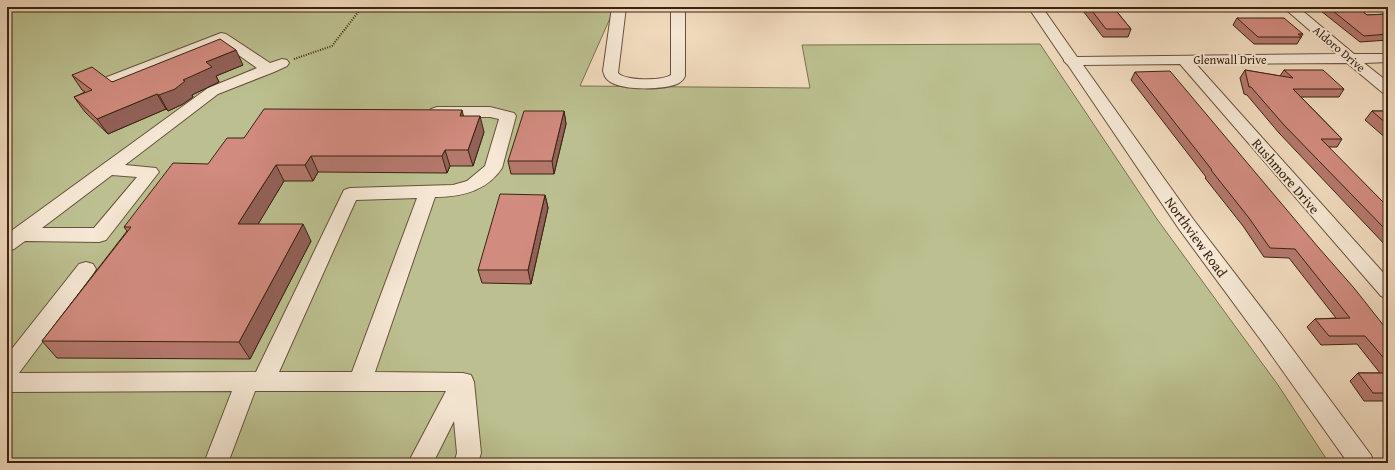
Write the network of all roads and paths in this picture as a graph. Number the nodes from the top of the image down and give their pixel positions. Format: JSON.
{"nodes":[{"id":1,"x":362,"y":7,"type":"edge"},
{"id":2,"x":619,"y":7,"type":"edge"},
{"id":3,"x":678,"y":7,"type":"edge"},
{"id":4,"x":1035,"y":7,"type":"edge"},
{"id":5,"x":1290,"y":7,"type":"edge"},
{"id":6,"x":1388,"y":58,"type":"edge"},
{"id":7,"x":1352,"y":60,"type":"junction"},
{"id":8,"x":1071,"y":61,"type":"junction"},
{"id":9,"x":1185,"y":61,"type":"junction"},
{"id":10,"x":276,"y":66,"type":"junction"},
{"id":11,"x":112,"y":80,"type":"edge"},
{"id":12,"x":1388,"y":90,"type":"edge"},
{"id":13,"x":419,"y":113,"type":"edge"},
{"id":14,"x":108,"y":169,"type":"junction"},
{"id":15,"x":428,"y":192,"type":"junction"},
{"id":16,"x":14,"y":239,"type":"edge"},
{"id":17,"x":86,"y":270,"type":"dead end"},
{"id":18,"x":1388,"y":291,"type":"edge"},
{"id":19,"x":7,"y":372,"type":"edge"},
{"id":20,"x":360,"y":381,"type":"junction"},
{"id":21,"x":255,"y":382,"type":"junction"},
{"id":22,"x":463,"y":382,"type":"junction"},
{"id":23,"x":7,"y":383,"type":"edge"},
{"id":24,"x":216,"y":463,"type":"edge"},
{"id":25,"x":420,"y":463,"type":"edge"},
{"id":26,"x":466,"y":463,"type":"edge"},
{"id":27,"x":1362,"y":463,"type":"edge"}],
"edges":[{"from":1,"to":10,"type":"path"},
{"from":2,"to":3,"type":"street"},
{"from":4,"to":8,"type":"street","name":"Northview Road"},
{"from":5,"to":7,"type":"street","name":"Aldoro Drive"},
{"from":6,"to":7,"type":"street","name":"Glenwall Drive"},
{"from":7,"to":9,"type":"street","name":"Glenwall Drive"},
{"from":7,"to":12,"type":"street","name":"Aldoro Drive"},
{"from":8,"to":9,"type":"street","name":"Glenwall Drive"},
{"from":8,"to":27,"type":"street","name":"Northview Road"},
{"from":9,"to":18,"type":"street","name":"Rushmore Drive"},
{"from":10,"to":11,"type":"street"},
{"from":10,"to":14,"type":"street"},
{"from":13,"to":15,"type":"street"},
{"from":14,"to":16,"type":"street"},
{"from":14,"to":16,"type":"street"},
{"from":15,"to":20,"type":"street"},
{"from":15,"to":21,"type":"street"},
{"from":17,"to":19,"type":"street"},
{"from":20,"to":21,"type":"street"},
{"from":20,"to":22,"type":"street"},
{"from":21,"to":23,"type":"street"},
{"from":21,"to":24,"type":"street"},
{"from":22,"to":25,"type":"street"},
{"from":22,"to":26,"type":"street"}]}
